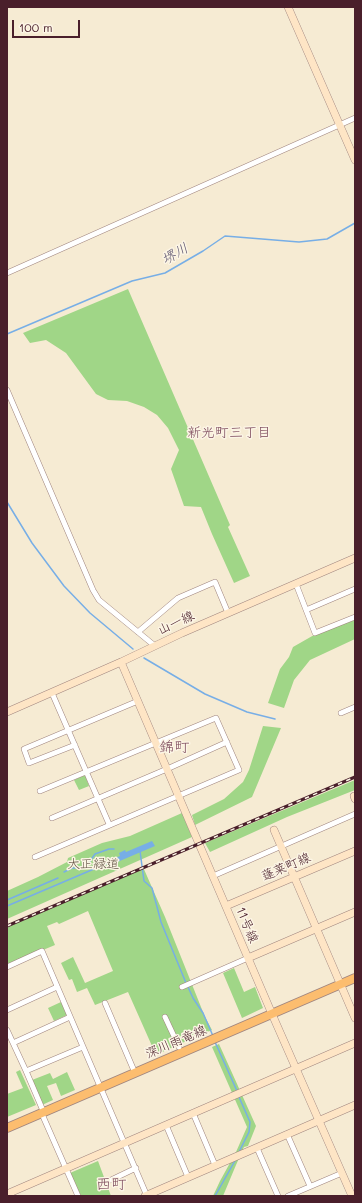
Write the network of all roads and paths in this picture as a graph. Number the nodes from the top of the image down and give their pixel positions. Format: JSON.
{"nodes":[{"id":1,"x":288,"y":7,"type":"edge"},
{"id":2,"x":355,"y":118,"type":"edge"},
{"id":3,"x":339,"y":125,"type":"junction"},
{"id":4,"x":355,"y":160,"type":"edge"},
{"id":5,"x":7,"y":273,"type":"edge"},
{"id":6,"x":7,"y":390,"type":"edge"},
{"id":7,"x":355,"y":558,"type":"edge"},
{"id":8,"x":296,"y":584,"type":"junction"},
{"id":9,"x":355,"y":589,"type":"edge"},
{"id":10,"x":306,"y":610,"type":"junction"},
{"id":11,"x":228,"y":613,"type":"junction"},
{"id":12,"x":355,"y":617,"type":"edge"},
{"id":13,"x":138,"y":632,"type":"junction"},
{"id":14,"x":155,"y":646,"type":"junction"},
{"id":15,"x":121,"y":662,"type":"junction"},
{"id":16,"x":52,"y":693,"type":"junction"},
{"id":17,"x":138,"y":701,"type":"junction"},
{"id":18,"x":355,"y":707,"type":"edge"},
{"id":19,"x":7,"y":712,"type":"edge"},
{"id":20,"x":342,"y":713,"type":"dead end"},
{"id":21,"x":69,"y":731,"type":"junction"},
{"id":22,"x":227,"y":742,"type":"junction"},
{"id":23,"x":156,"y":743,"type":"junction"},
{"id":24,"x":75,"y":746,"type":"junction"},
{"id":25,"x":167,"y":769,"type":"junction"},
{"id":26,"x":86,"y":772,"type":"junction"},
{"id":27,"x":40,"y":791,"type":"dead end"},
{"id":28,"x":178,"y":796,"type":"junction"},
{"id":29,"x":97,"y":798,"type":"junction"},
{"id":30,"x":355,"y":814,"type":"edge"},
{"id":31,"x":52,"y":818,"type":"dead end"},
{"id":32,"x":109,"y":824,"type":"junction"},
{"id":33,"x":274,"y":830,"type":"dead end"},
{"id":34,"x":281,"y":847,"type":"junction"},
{"id":35,"x":355,"y":851,"type":"edge"},
{"id":36,"x":35,"y":857,"type":"dead end"},
{"id":37,"x":213,"y":876,"type":"junction"},
{"id":38,"x":295,"y":877,"type":"junction"},
{"id":39,"x":226,"y":906,"type":"junction"},
{"id":40,"x":355,"y":912,"type":"edge"},
{"id":41,"x":317,"y":928,"type":"junction"},
{"id":42,"x":248,"y":958,"type":"junction"},
{"id":43,"x":7,"y":967,"type":"edge"},
{"id":44,"x":355,"y":978,"type":"edge"},
{"id":45,"x":340,"y":984,"type":"junction"},
{"id":46,"x":57,"y":987,"type":"junction"},
{"id":47,"x":182,"y":987,"type":"dead end"},
{"id":48,"x":105,"y":1003,"type":"dead end"},
{"id":49,"x":7,"y":1010,"type":"edge"},
{"id":50,"x":272,"y":1014,"type":"junction"},
{"id":51,"x":70,"y":1017,"type":"junction"},
{"id":52,"x":165,"y":1017,"type":"dead end"},
{"id":53,"x":355,"y":1018,"type":"edge"},
{"id":54,"x":7,"y":1030,"type":"edge"},
{"id":55,"x":13,"y":1043,"type":"junction"},
{"id":56,"x":355,"y":1043,"type":"edge"},
{"id":57,"x":83,"y":1047,"type":"junction"},
{"id":58,"x":179,"y":1047,"type":"dead end"},
{"id":59,"x":296,"y":1069,"type":"junction"},
{"id":60,"x":26,"y":1071,"type":"junction"},
{"id":61,"x":135,"y":1073,"type":"junction"},
{"id":62,"x":101,"y":1088,"type":"junction"},
{"id":63,"x":355,"y":1105,"type":"edge"},
{"id":64,"x":43,"y":1113,"type":"junction"},
{"id":65,"x":193,"y":1113,"type":"junction"},
{"id":66,"x":320,"y":1120,"type":"junction"},
{"id":67,"x":166,"y":1125,"type":"junction"},
{"id":68,"x":7,"y":1128,"type":"edge"},
{"id":69,"x":287,"y":1134,"type":"junction"},
{"id":70,"x":125,"y":1143,"type":"junction"},
{"id":71,"x":257,"y":1148,"type":"junction"},
{"id":72,"x":215,"y":1165,"type":"junction"},
{"id":73,"x":66,"y":1168,"type":"junction"},
{"id":74,"x":136,"y":1168,"type":"junction"},
{"id":75,"x":342,"y":1172,"type":"junction"},
{"id":76,"x":188,"y":1177,"type":"junction"},
{"id":77,"x":111,"y":1180,"type":"dead end"},
{"id":78,"x":310,"y":1186,"type":"junction"},
{"id":79,"x":9,"y":1194,"type":"edge"},
{"id":80,"x":76,"y":1195,"type":"edge"},
{"id":81,"x":146,"y":1196,"type":"edge"},
{"id":82,"x":278,"y":1196,"type":"edge"},
{"id":83,"x":288,"y":1196,"type":"edge"},
{"id":84,"x":352,"y":1196,"type":"edge"}],
"edges":[{"from":1,"to":3,"type":"street"},
{"from":2,"to":3,"type":"street"},
{"from":3,"to":4,"type":"street"},
{"from":3,"to":5,"type":"street"},
{"from":6,"to":13,"type":"street"},
{"from":7,"to":8,"type":"street","name":"山一線"},
{"from":8,"to":10,"type":"street"},
{"from":8,"to":11,"type":"street","name":"山一線"},
{"from":9,"to":10,"type":"street"},
{"from":10,"to":12,"type":"street"},
{"from":11,"to":13,"type":"street"},
{"from":11,"to":14,"type":"street","name":"山一線"},
{"from":13,"to":14,"type":"street"},
{"from":14,"to":15,"type":"street","name":"山一線"},
{"from":15,"to":16,"type":"street","name":"山一線"},
{"from":15,"to":17,"type":"street","name":"11号線"},
{"from":16,"to":19,"type":"street","name":"山一線"},
{"from":16,"to":21,"type":"street"},
{"from":17,"to":21,"type":"street"},
{"from":17,"to":23,"type":"street","name":"11号線"},
{"from":18,"to":20,"type":"street"},
{"from":21,"to":24,"type":"street"},
{"from":21,"to":24,"type":"street"},
{"from":22,"to":23,"type":"street"},
{"from":22,"to":25,"type":"street"},
{"from":22,"to":28,"type":"street"},
{"from":23,"to":25,"type":"street","name":"11号線"},
{"from":23,"to":26,"type":"street"},
{"from":24,"to":26,"type":"street"},
{"from":25,"to":28,"type":"street","name":"11号線"},
{"from":25,"to":29,"type":"street"},
{"from":26,"to":27,"type":"street"},
{"from":26,"to":29,"type":"street"},
{"from":28,"to":32,"type":"street"},
{"from":28,"to":37,"type":"street","name":"11号線"},
{"from":29,"to":31,"type":"street"},
{"from":29,"to":32,"type":"street"},
{"from":30,"to":34,"type":"street"},
{"from":32,"to":36,"type":"street"},
{"from":33,"to":34,"type":"street"},
{"from":34,"to":37,"type":"street"},
{"from":34,"to":38,"type":"street"},
{"from":35,"to":38,"type":"street","name":"蓬莱町線"},
{"from":37,"to":39,"type":"street","name":"11号線"},
{"from":38,"to":39,"type":"street","name":"蓬莱町線"},
{"from":38,"to":41,"type":"street"},
{"from":39,"to":42,"type":"street","name":"11号線"},
{"from":40,"to":41,"type":"street"},
{"from":41,"to":42,"type":"street"},
{"from":41,"to":45,"type":"street"},
{"from":42,"to":47,"type":"street"},
{"from":42,"to":50,"type":"street","name":"11号線"},
{"from":43,"to":46,"type":"street"},
{"from":44,"to":45,"type":"main road","name":"深川雨竜線"},
{"from":45,"to":50,"type":"main road","name":"深川雨竜線"},
{"from":45,"to":53,"type":"street"},
{"from":46,"to":49,"type":"street"},
{"from":46,"to":51,"type":"street"},
{"from":48,"to":61,"type":"street"},
{"from":50,"to":59,"type":"street","name":"11号線"},
{"from":50,"to":61,"type":"main road","name":"深川雨竜線"},
{"from":51,"to":55,"type":"street"},
{"from":51,"to":57,"type":"street"},
{"from":52,"to":58,"type":"street"},
{"from":54,"to":55,"type":"street"},
{"from":55,"to":60,"type":"street"},
{"from":56,"to":59,"type":"street"},
{"from":57,"to":60,"type":"street"},
{"from":57,"to":62,"type":"street"},
{"from":59,"to":65,"type":"street"},
{"from":59,"to":66,"type":"street","name":"11号線"},
{"from":60,"to":64,"type":"street"},
{"from":61,"to":62,"type":"main road","name":"深川雨竜線"},
{"from":62,"to":64,"type":"main road","name":"深川雨竜線"},
{"from":62,"to":70,"type":"street"},
{"from":63,"to":66,"type":"street"},
{"from":64,"to":68,"type":"main road","name":"深川雨竜線"},
{"from":64,"to":73,"type":"street"},
{"from":65,"to":67,"type":"street"},
{"from":65,"to":72,"type":"street"},
{"from":66,"to":69,"type":"street"},
{"from":66,"to":75,"type":"street","name":"11号線"},
{"from":67,"to":70,"type":"street"},
{"from":67,"to":76,"type":"street"},
{"from":69,"to":71,"type":"street"},
{"from":69,"to":78,"type":"street"},
{"from":70,"to":73,"type":"street"},
{"from":70,"to":74,"type":"street"},
{"from":71,"to":72,"type":"street"},
{"from":71,"to":82,"type":"street"},
{"from":72,"to":76,"type":"street"},
{"from":73,"to":79,"type":"street"},
{"from":73,"to":80,"type":"street"},
{"from":74,"to":77,"type":"street"},
{"from":74,"to":81,"type":"street"},
{"from":75,"to":78,"type":"street"},
{"from":75,"to":84,"type":"street","name":"11号線"},
{"from":76,"to":81,"type":"street"},
{"from":78,"to":83,"type":"street"}]}
